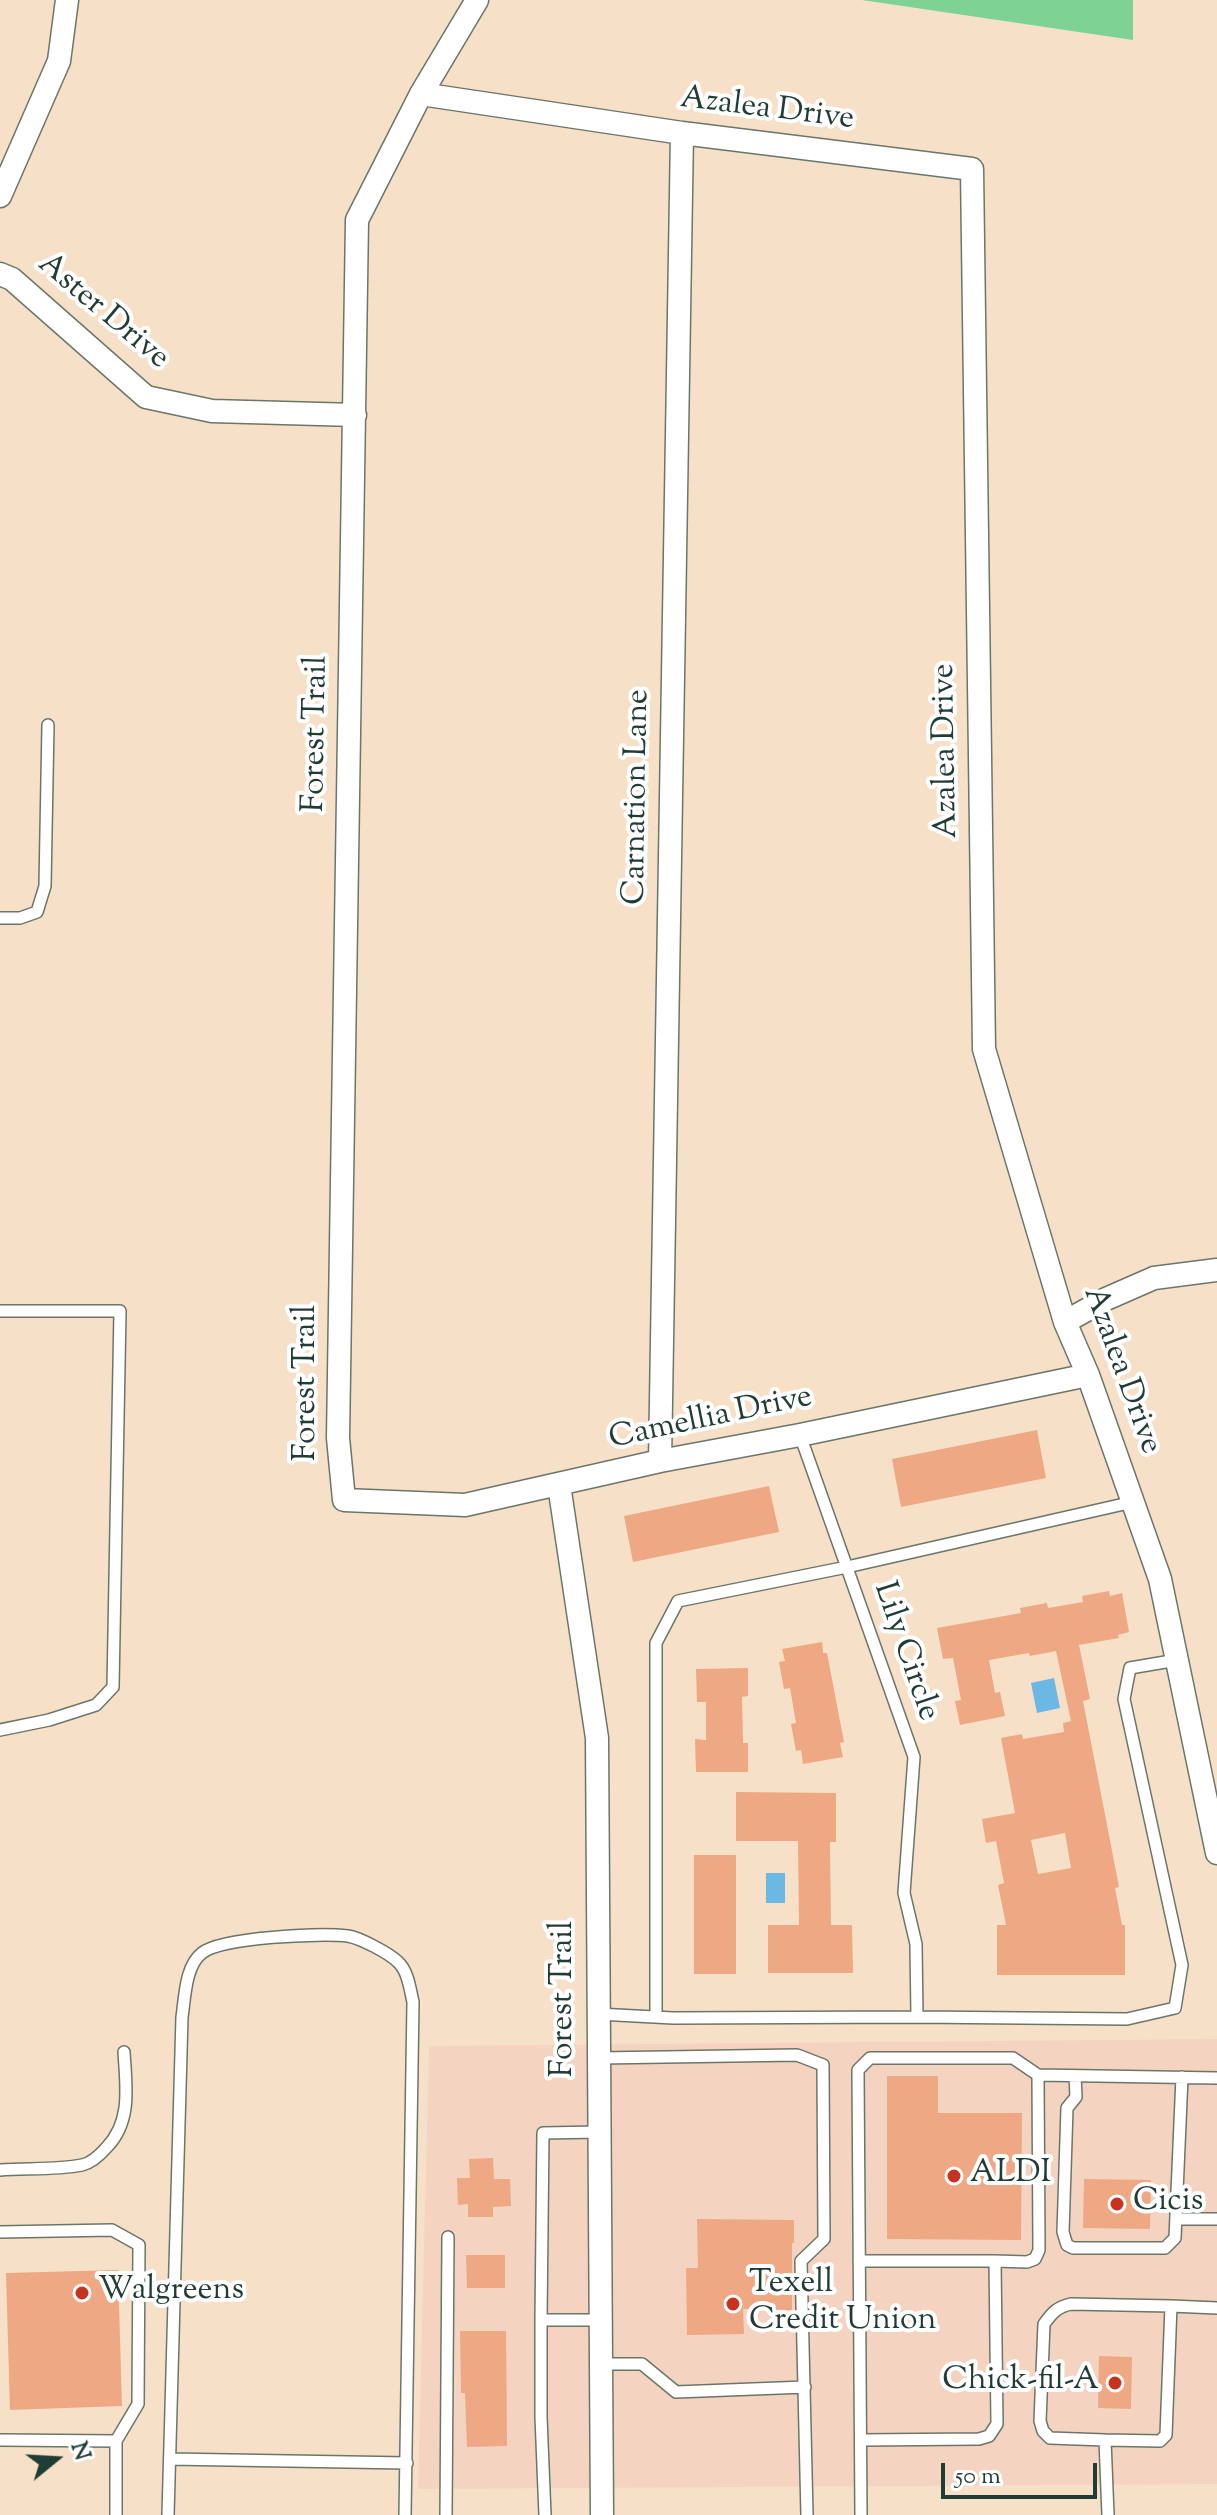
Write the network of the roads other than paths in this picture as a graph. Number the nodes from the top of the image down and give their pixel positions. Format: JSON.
{"nodes":[{"id":1,"x":67,"y":0,"type":"edge"},
{"id":2,"x":477,"y":0,"type":"edge"},
{"id":3,"x":421,"y":94,"type":"junction"},
{"id":4,"x":682,"y":133,"type":"junction"},
{"id":5,"x":0,"y":196,"type":"edge"},
{"id":6,"x":0,"y":274,"type":"edge"},
{"id":7,"x":355,"y":415,"type":"junction"},
{"id":8,"x":48,"y":725,"type":"dead end"},
{"id":9,"x":0,"y":918,"type":"edge"},
{"id":10,"x":1217,"y":1270,"type":"edge"},
{"id":11,"x":0,"y":1311,"type":"edge"},
{"id":12,"x":1065,"y":1322,"type":"junction"},
{"id":13,"x":1088,"y":1375,"type":"junction"},
{"id":14,"x":800,"y":1435,"type":"junction"},
{"id":15,"x":660,"y":1461,"type":"junction"},
{"id":16,"x":559,"y":1485,"type":"junction"},
{"id":17,"x":344,"y":1500,"type":"joint"},
{"id":18,"x":1133,"y":1502,"type":"junction"},
{"id":19,"x":847,"y":1567,"type":"junction"},
{"id":20,"x":1177,"y":1660,"type":"junction"},
{"id":21,"x":0,"y":1730,"type":"edge"},
{"id":22,"x":1217,"y":1853,"type":"edge"},
{"id":23,"x":598,"y":2014,"type":"junction"},
{"id":24,"x":656,"y":2017,"type":"junction"},
{"id":25,"x":917,"y":2017,"type":"junction"},
{"id":26,"x":124,"y":2052,"type":"dead end"},
{"id":27,"x":599,"y":2058,"type":"junction"},
{"id":28,"x":1038,"y":2075,"type":"junction"},
{"id":29,"x":1075,"y":2076,"type":"junction"},
{"id":30,"x":1182,"y":2077,"type":"junction"},
{"id":31,"x":1217,"y":2078,"type":"edge"},
{"id":32,"x":599,"y":2132,"type":"junction"},
{"id":33,"x":0,"y":2170,"type":"edge"},
{"id":34,"x":1176,"y":2219,"type":"junction"},
{"id":35,"x":1217,"y":2219,"type":"edge"},
{"id":36,"x":0,"y":2232,"type":"edge"},
{"id":37,"x":448,"y":2237,"type":"dead end"},
{"id":38,"x":859,"y":2261,"type":"junction"},
{"id":39,"x":995,"y":2261,"type":"junction"},
{"id":40,"x":1171,"y":2306,"type":"junction"},
{"id":41,"x":1217,"y":2308,"type":"edge"},
{"id":42,"x":541,"y":2320,"type":"junction"},
{"id":43,"x":600,"y":2320,"type":"junction"},
{"id":44,"x":601,"y":2364,"type":"junction"},
{"id":45,"x":805,"y":2387,"type":"junction"},
{"id":46,"x":0,"y":2440,"type":"edge"},
{"id":47,"x":861,"y":2440,"type":"junction"},
{"id":48,"x":1105,"y":2440,"type":"junction"},
{"id":49,"x":116,"y":2441,"type":"junction"},
{"id":50,"x":170,"y":2459,"type":"junction"},
{"id":51,"x":407,"y":2463,"type":"junction"},
{"id":52,"x":116,"y":2515,"type":"edge"},
{"id":53,"x":168,"y":2515,"type":"edge"},
{"id":54,"x":405,"y":2515,"type":"edge"},
{"id":55,"x":446,"y":2515,"type":"edge"},
{"id":56,"x":545,"y":2515,"type":"edge"},
{"id":57,"x":602,"y":2515,"type":"edge"},
{"id":58,"x":807,"y":2515,"type":"edge"},
{"id":59,"x":861,"y":2515,"type":"edge"},
{"id":60,"x":1108,"y":2515,"type":"edge"}],
"edges":[{"from":1,"to":5,"type":"street"},
{"from":2,"to":3,"type":"street","name":"Forest Trail"},
{"from":3,"to":4,"type":"street","name":"Azalea Drive"},
{"from":3,"to":7,"type":"street","name":"Forest Trail"},
{"from":4,"to":12,"type":"street","name":"Azalea Drive"},
{"from":4,"to":15,"type":"street","name":"Carnation Lane"},
{"from":6,"to":7,"type":"street","name":"Aster Drive"},
{"from":7,"to":17,"type":"street","name":"Forest Trail"},
{"from":8,"to":9,"type":"lane"},
{"from":10,"to":12,"type":"street"},
{"from":11,"to":21,"type":"lane"},
{"from":12,"to":13,"type":"street","name":"Azalea Drive"},
{"from":13,"to":14,"type":"street","name":"Camellia Drive"},
{"from":13,"to":18,"type":"street","name":"Azalea Drive"},
{"from":14,"to":15,"type":"street","name":"Camellia Drive"},
{"from":14,"to":19,"type":"lane","name":"Lily Circle"},
{"from":15,"to":16,"type":"street","name":"Camellia Drive"},
{"from":16,"to":17,"type":"street","name":"Camellia Drive"},
{"from":16,"to":23,"type":"street","name":"Forest Trail"},
{"from":18,"to":19,"type":"lane"},
{"from":18,"to":20,"type":"street","name":"Azalea Drive"},
{"from":19,"to":24,"type":"lane"},
{"from":19,"to":25,"type":"lane","name":"Lily Circle"},
{"from":20,"to":22,"type":"street","name":"Azalea Drive"},
{"from":20,"to":25,"type":"lane"},
{"from":23,"to":24,"type":"lane"},
{"from":23,"to":27,"type":"street","name":"Forest Trail"},
{"from":24,"to":25,"type":"lane"},
{"from":26,"to":33,"type":"lane"},
{"from":27,"to":32,"type":"street","name":"Forest Trail"},
{"from":27,"to":45,"type":"lane"},
{"from":28,"to":29,"type":"lane"},
{"from":28,"to":38,"type":"lane"},
{"from":28,"to":39,"type":"lane"},
{"from":29,"to":30,"type":"lane"},
{"from":29,"to":34,"type":"lane"},
{"from":30,"to":31,"type":"lane"},
{"from":30,"to":34,"type":"lane"},
{"from":32,"to":42,"type":"lane"},
{"from":32,"to":43,"type":"street","name":"Forest Trail"},
{"from":34,"to":35,"type":"lane"},
{"from":36,"to":49,"type":"lane"},
{"from":37,"to":55,"type":"lane"},
{"from":38,"to":39,"type":"lane"},
{"from":38,"to":47,"type":"lane"},
{"from":39,"to":47,"type":"lane"},
{"from":40,"to":41,"type":"lane"},
{"from":40,"to":48,"type":"lane"},
{"from":40,"to":48,"type":"lane"},
{"from":42,"to":43,"type":"lane"},
{"from":42,"to":56,"type":"lane"},
{"from":43,"to":44,"type":"street","name":"Forest Trail"},
{"from":44,"to":45,"type":"lane"},
{"from":44,"to":57,"type":"street","name":"Forest Trail"},
{"from":45,"to":58,"type":"lane"},
{"from":46,"to":49,"type":"lane"},
{"from":47,"to":59,"type":"lane"},
{"from":48,"to":60,"type":"lane"},
{"from":49,"to":52,"type":"lane"},
{"from":50,"to":51,"type":"lane"},
{"from":50,"to":51,"type":"lane"},
{"from":50,"to":53,"type":"lane"},
{"from":51,"to":54,"type":"lane"}]}
